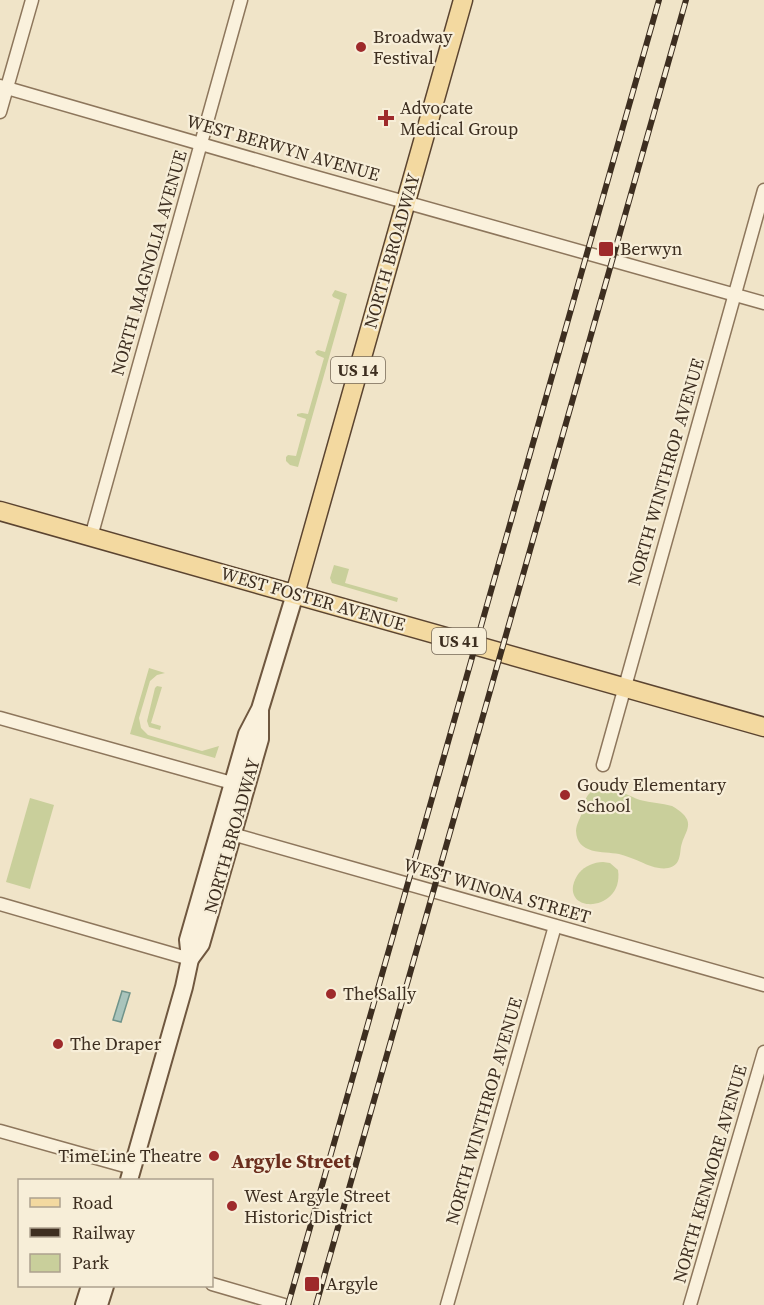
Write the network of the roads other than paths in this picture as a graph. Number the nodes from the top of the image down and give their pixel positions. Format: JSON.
{"nodes":[{"id":1,"x":32,"y":0,"type":"edge"},
{"id":2,"x":241,"y":0,"type":"edge"},
{"id":3,"x":463,"y":0,"type":"edge"},
{"id":4,"x":3,"y":87,"type":"edge"},
{"id":5,"x":0,"y":112,"type":"edge"},
{"id":6,"x":201,"y":143,"type":"junction"},
{"id":7,"x":764,"y":189,"type":"edge"},
{"id":8,"x":406,"y":201,"type":"junction"},
{"id":9,"x":734,"y":294,"type":"junction"},
{"id":10,"x":764,"y":303,"type":"edge"},
{"id":11,"x":0,"y":511,"type":"edge"},
{"id":12,"x":91,"y":537,"type":"junction"},
{"id":13,"x":294,"y":594,"type":"junction"},
{"id":14,"x":624,"y":688,"type":"junction"},
{"id":15,"x":260,"y":709,"type":"junction"},
{"id":16,"x":0,"y":718,"type":"edge"},
{"id":17,"x":764,"y":727,"type":"edge"},
{"id":18,"x":603,"y":765,"type":"dead end"},
{"id":19,"x":232,"y":783,"type":"junction"},
{"id":20,"x":226,"y":832,"type":"junction"},
{"id":21,"x":0,"y":904,"type":"edge"},
{"id":22,"x":555,"y":926,"type":"junction"},
{"id":23,"x":190,"y":959,"type":"junction"},
{"id":24,"x":764,"y":985,"type":"edge"},
{"id":25,"x":764,"y":1052,"type":"edge"},
{"id":26,"x":0,"y":1131,"type":"edge"},
{"id":27,"x":130,"y":1174,"type":"edge"},
{"id":28,"x":213,"y":1284,"type":"edge"},
{"id":29,"x":90,"y":1287,"type":"edge"},
{"id":30,"x":105,"y":1287,"type":"edge"},
{"id":31,"x":84,"y":1305,"type":"edge"},
{"id":32,"x":99,"y":1305,"type":"edge"},
{"id":33,"x":284,"y":1305,"type":"edge"},
{"id":34,"x":447,"y":1305,"type":"edge"},
{"id":35,"x":690,"y":1305,"type":"edge"}],
"edges":[{"from":1,"to":4,"type":"street"},
{"from":2,"to":6,"type":"street","name":"NORTH MAGNOLIA AVENUE"},
{"from":3,"to":8,"type":"main road","name":"NORTH BROADWAY","number":"US 14"},
{"from":4,"to":5,"type":"street"},
{"from":4,"to":6,"type":"street","name":"WEST BERWYN AVENUE"},
{"from":6,"to":8,"type":"street","name":"WEST BERWYN AVENUE"},
{"from":6,"to":12,"type":"street","name":"NORTH MAGNOLIA AVENUE"},
{"from":7,"to":9,"type":"street","name":"NORTH WINTHROP AVENUE"},
{"from":8,"to":9,"type":"street","name":"WEST BERWYN AVENUE"},
{"from":8,"to":13,"type":"main road","name":"NORTH BROADWAY","number":"US 14"},
{"from":9,"to":10,"type":"street","name":"WEST BERWYN AVENUE"},
{"from":9,"to":14,"type":"street","name":"NORTH WINTHROP AVENUE"},
{"from":11,"to":12,"type":"main road","name":"WEST FOSTER AVENUE","number":"US 41"},
{"from":12,"to":13,"type":"main road","name":"WEST FOSTER AVENUE","number":"US 41"},
{"from":13,"to":14,"type":"main road","name":"WEST FOSTER AVENUE","number":"US 41"},
{"from":13,"to":15,"type":"main road","name":"NORTH BROADWAY"},
{"from":14,"to":17,"type":"main road","name":"WEST FOSTER AVENUE","number":"US 41"},
{"from":14,"to":18,"type":"street","name":"NORTH WINTHROP AVENUE"},
{"from":15,"to":19,"type":"main road","name":"NORTH BROADWAY"},
{"from":15,"to":20,"type":"main road","name":"NORTH BROADWAY"},
{"from":16,"to":19,"type":"street"},
{"from":19,"to":20,"type":"main road","name":"NORTH BROADWAY"},
{"from":20,"to":22,"type":"street","name":"WEST WINONA STREET"},
{"from":20,"to":23,"type":"main road","name":"NORTH BROADWAY"},
{"from":21,"to":23,"type":"street"},
{"from":22,"to":24,"type":"street","name":"WEST WINONA STREET"},
{"from":22,"to":34,"type":"street","name":"NORTH WINTHROP AVENUE"},
{"from":23,"to":27,"type":"main road","name":"NORTH BROADWAY"},
{"from":25,"to":35,"type":"street","name":"NORTH KENMORE AVENUE"},
{"from":26,"to":27,"type":"street"},
{"from":28,"to":33,"type":"street"},
{"from":29,"to":31,"type":"main road"},
{"from":30,"to":32,"type":"main road"}]}
